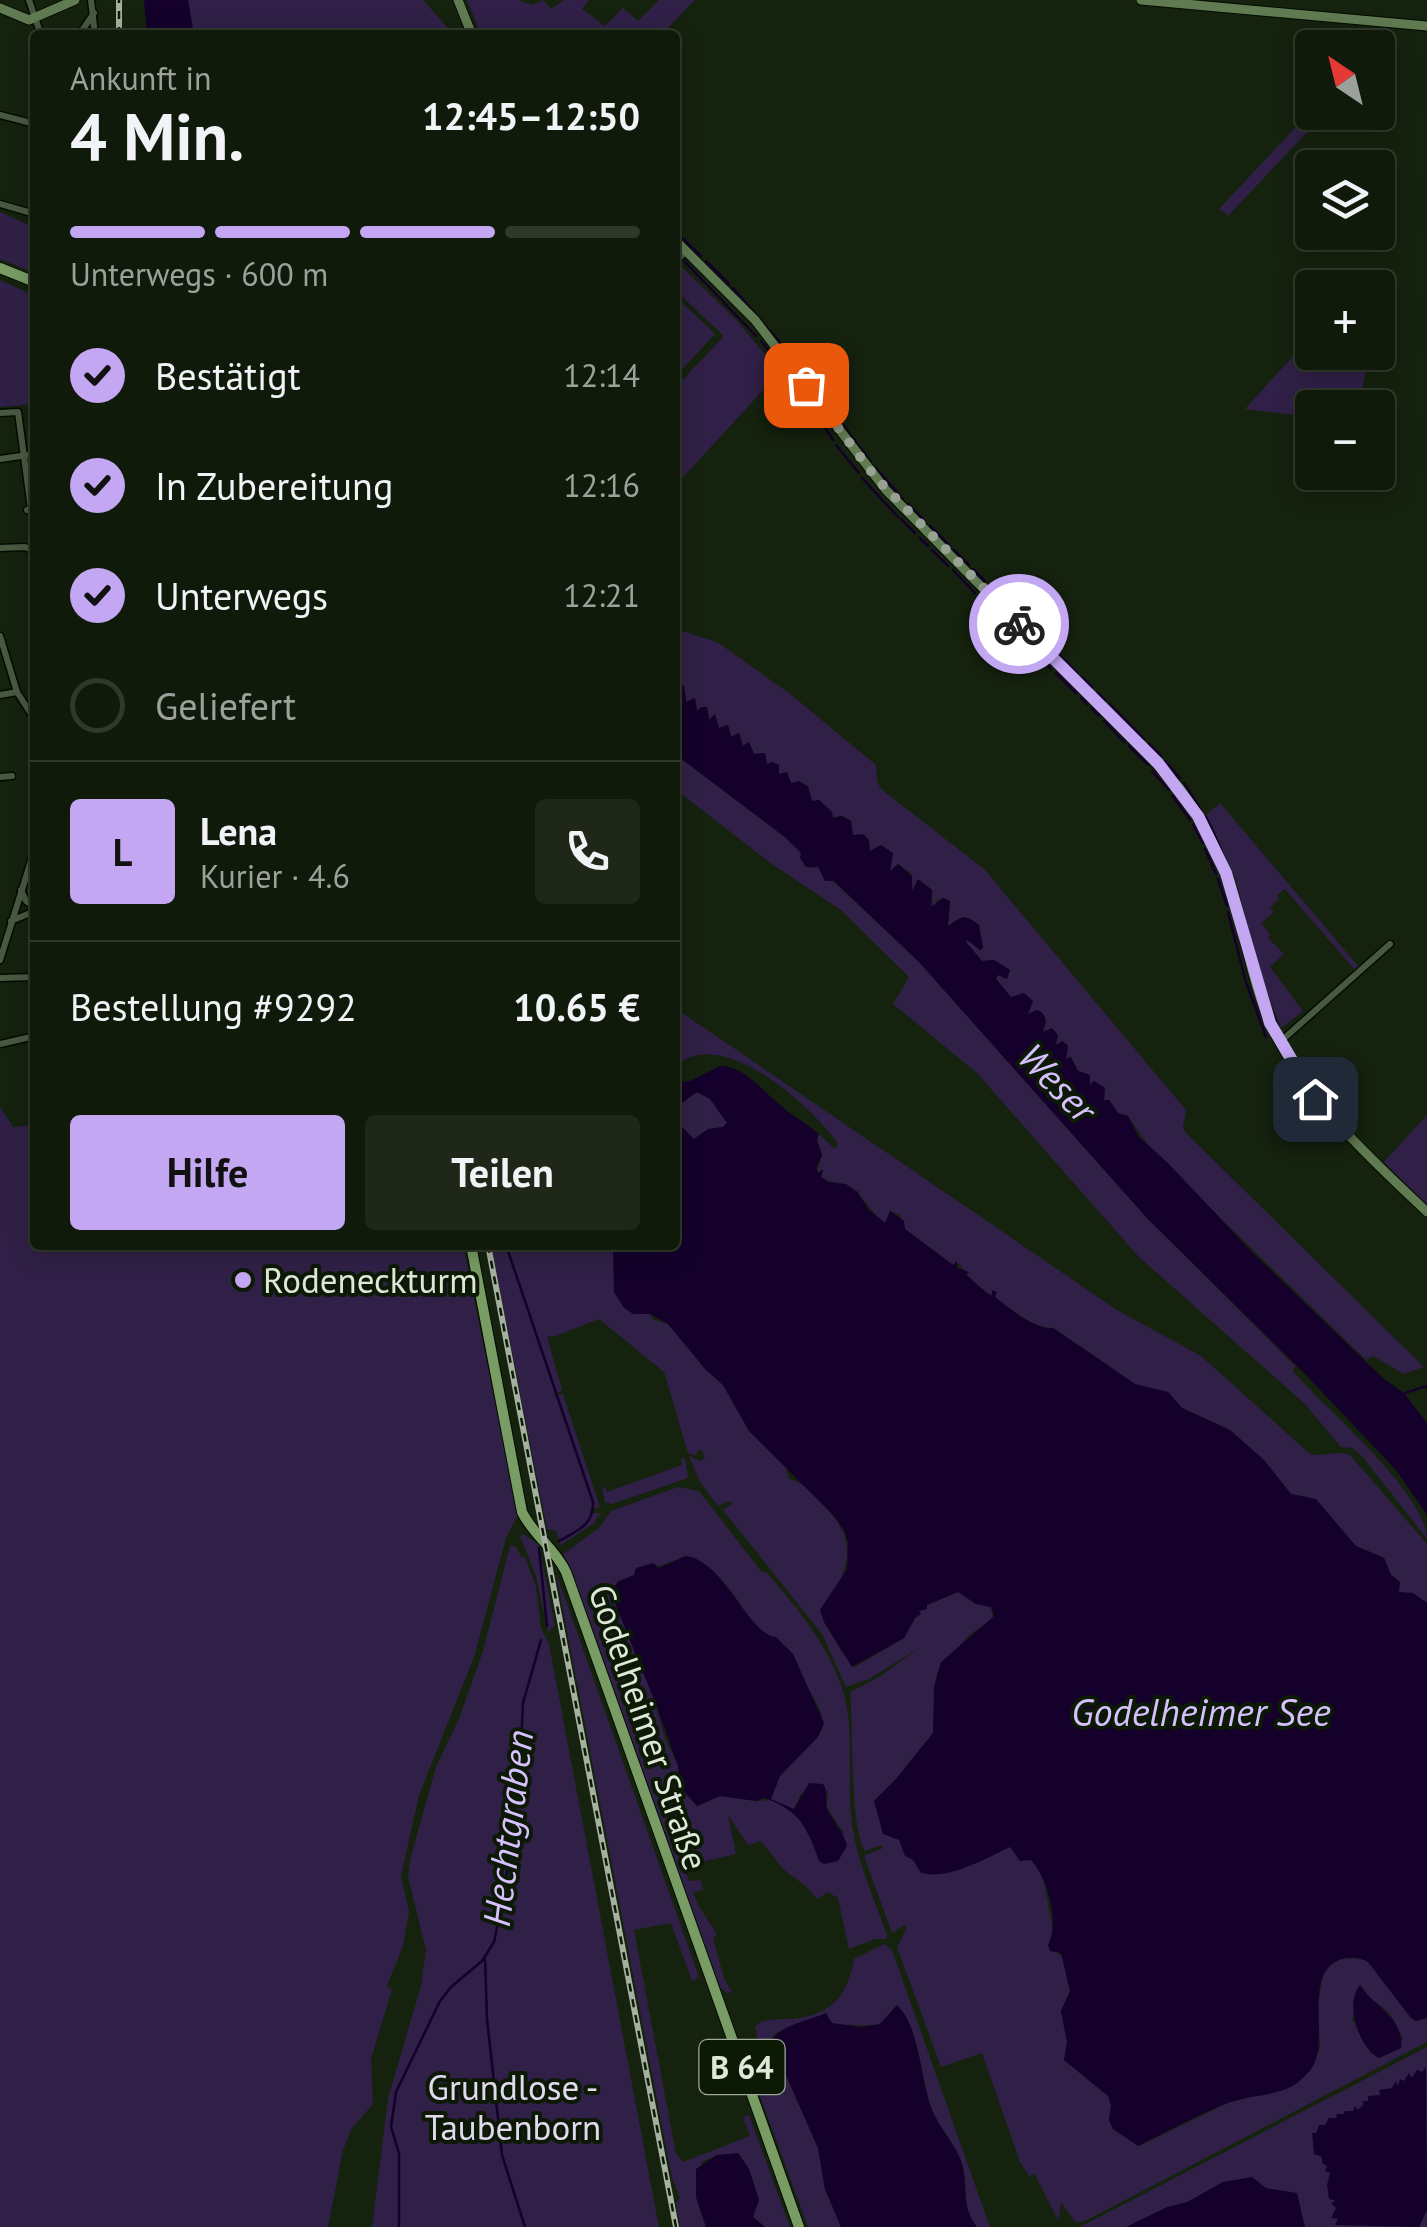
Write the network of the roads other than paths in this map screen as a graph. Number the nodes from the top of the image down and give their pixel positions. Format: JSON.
{"nodes":[{"id":1,"x":29,"y":0,"type":"edge"},
{"id":2,"x":75,"y":0,"type":"edge"},
{"id":3,"x":91,"y":0,"type":"edge"},
{"id":4,"x":458,"y":0,"type":"edge"},
{"id":5,"x":1141,"y":0,"type":"edge"},
{"id":6,"x":0,"y":8,"type":"edge"},
{"id":7,"x":95,"y":12,"type":"junction"},
{"id":8,"x":34,"y":19,"type":"junction"},
{"id":9,"x":1427,"y":26,"type":"edge"},
{"id":10,"x":39,"y":30,"type":"edge"},
{"id":11,"x":82,"y":30,"type":"edge"},
{"id":12,"x":96,"y":30,"type":"edge"},
{"id":13,"x":470,"y":30,"type":"edge"},
{"id":14,"x":0,"y":115,"type":"edge"},
{"id":15,"x":30,"y":123,"type":"edge"},
{"id":16,"x":0,"y":204,"type":"edge"},
{"id":17,"x":30,"y":213,"type":"edge"},
{"id":18,"x":680,"y":245,"type":"edge"},
{"id":19,"x":686,"y":251,"type":"junction"},
{"id":20,"x":680,"y":258,"type":"edge"},
{"id":21,"x":0,"y":268,"type":"edge"},
{"id":22,"x":30,"y":280,"type":"edge"},
{"id":23,"x":0,"y":412,"type":"edge"},
{"id":24,"x":30,"y":455,"type":"edge"},
{"id":25,"x":23,"y":456,"type":"junction"},
{"id":26,"x":0,"y":460,"type":"edge"},
{"id":27,"x":30,"y":503,"type":"edge"},
{"id":28,"x":0,"y":548,"type":"edge"},
{"id":29,"x":30,"y":549,"type":"edge"},
{"id":30,"x":0,"y":638,"type":"edge"},
{"id":31,"x":17,"y":692,"type":"junction"},
{"id":32,"x":0,"y":695,"type":"edge"},
{"id":33,"x":30,"y":712,"type":"edge"},
{"id":34,"x":12,"y":776,"type":"dead end"},
{"id":35,"x":0,"y":777,"type":"edge"},
{"id":36,"x":30,"y":863,"type":"edge"},
{"id":37,"x":21,"y":890,"type":"junction"},
{"id":38,"x":30,"y":905,"type":"edge"},
{"id":39,"x":30,"y":912,"type":"edge"},
{"id":40,"x":10,"y":922,"type":"junction"},
{"id":41,"x":1390,"y":944,"type":"dead end"},
{"id":42,"x":0,"y":960,"type":"edge"},
{"id":43,"x":30,"y":977,"type":"edge"},
{"id":44,"x":0,"y":978,"type":"edge"},
{"id":45,"x":30,"y":1037,"type":"edge"},
{"id":46,"x":0,"y":1044,"type":"edge"},
{"id":47,"x":1281,"y":1044,"type":"junction"},
{"id":48,"x":1427,"y":1212,"type":"edge"},
{"id":49,"x":472,"y":1250,"type":"edge"},
{"id":50,"x":799,"y":2227,"type":"edge"}],
"edges":[{"from":1,"to":8,"type":"street"},
{"from":2,"to":8,"type":"street"},
{"from":3,"to":7,"type":"street"},
{"from":4,"to":13,"type":"street"},
{"from":5,"to":9,"type":"street"},
{"from":6,"to":8,"type":"street"},
{"from":7,"to":11,"type":"street"},
{"from":7,"to":12,"type":"street"},
{"from":8,"to":10,"type":"street"},
{"from":14,"to":15,"type":"street"},
{"from":16,"to":17,"type":"street"},
{"from":18,"to":19,"type":"street"},
{"from":19,"to":20,"type":"street"},
{"from":19,"to":47,"type":"street"},
{"from":21,"to":22,"type":"main road"},
{"from":23,"to":25,"type":"street"},
{"from":24,"to":25,"type":"street"},
{"from":25,"to":26,"type":"street"},
{"from":25,"to":27,"type":"street"},
{"from":28,"to":29,"type":"street"},
{"from":30,"to":31,"type":"street"},
{"from":31,"to":32,"type":"street"},
{"from":31,"to":33,"type":"street"},
{"from":34,"to":35,"type":"street"},
{"from":36,"to":37,"type":"street"},
{"from":37,"to":38,"type":"street"},
{"from":37,"to":40,"type":"street"},
{"from":39,"to":40,"type":"street"},
{"from":40,"to":42,"type":"street"},
{"from":41,"to":47,"type":"street"},
{"from":43,"to":44,"type":"street"},
{"from":45,"to":46,"type":"street"},
{"from":47,"to":48,"type":"street"},
{"from":49,"to":50,"type":"main road","name":"Godelheimer Straße","number":"B 64"}]}
